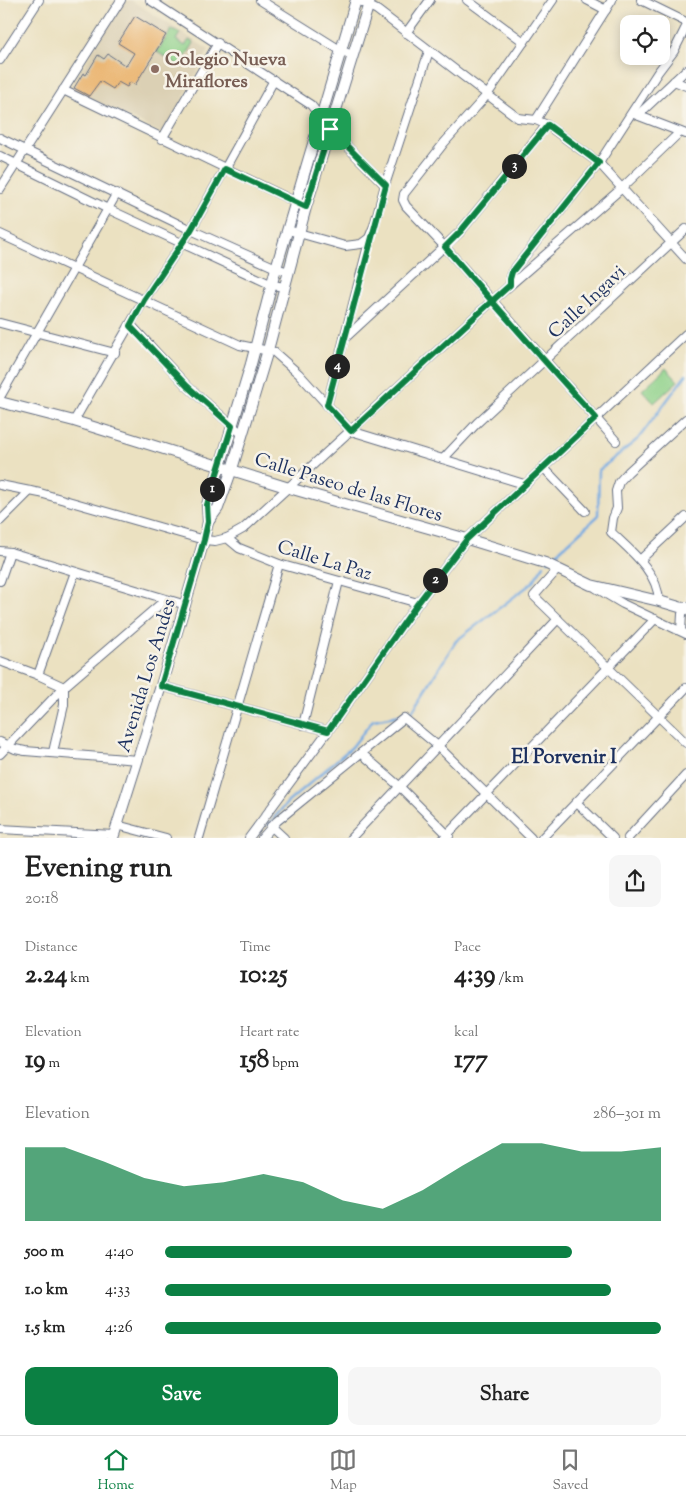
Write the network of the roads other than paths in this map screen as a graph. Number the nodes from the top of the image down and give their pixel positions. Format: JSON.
{"nodes":[{"id":1,"x":39,"y":0,"type":"edge"},
{"id":2,"x":121,"y":0,"type":"edge"},
{"id":3,"x":150,"y":0,"type":"edge"},
{"id":4,"x":260,"y":0,"type":"edge"},
{"id":5,"x":356,"y":0,"type":"edge"},
{"id":6,"x":430,"y":0,"type":"edge"},
{"id":7,"x":467,"y":0,"type":"edge"},
{"id":8,"x":553,"y":0,"type":"edge"},
{"id":9,"x":587,"y":0,"type":"edge"},
{"id":10,"x":612,"y":0,"type":"edge"},
{"id":11,"x":641,"y":0,"type":"edge"},
{"id":12,"x":369,"y":2,"type":"edge"},
{"id":13,"x":606,"y":10,"type":"junction"},
{"id":14,"x":686,"y":22,"type":"edge"},
{"id":15,"x":686,"y":27,"type":"edge"},
{"id":16,"x":406,"y":33,"type":"junction"},
{"id":17,"x":524,"y":42,"type":"junction"},
{"id":18,"x":218,"y":43,"type":"junction"},
{"id":19,"x":340,"y":50,"type":"junction"},
{"id":20,"x":429,"y":51,"type":"junction"},
{"id":21,"x":352,"y":56,"type":"junction"},
{"id":22,"x":0,"y":60,"type":"edge"},
{"id":23,"x":686,"y":70,"type":"edge"},
{"id":24,"x":274,"y":80,"type":"junction"},
{"id":25,"x":674,"y":82,"type":"junction"},
{"id":26,"x":686,"y":86,"type":"edge"},
{"id":27,"x":63,"y":90,"type":"junction"},
{"id":28,"x":487,"y":96,"type":"junction"},
{"id":29,"x":635,"y":114,"type":"junction"},
{"id":30,"x":320,"y":116,"type":"junction"},
{"id":31,"x":536,"y":120,"type":"junction"},
{"id":32,"x":548,"y":125,"type":"junction"},
{"id":33,"x":330,"y":129,"type":"junction"},
{"id":34,"x":683,"y":133,"type":"edge"},
{"id":35,"x":0,"y":138,"type":"edge"},
{"id":36,"x":162,"y":139,"type":"junction"},
{"id":37,"x":25,"y":150,"type":"junction"},
{"id":38,"x":0,"y":156,"type":"edge"},
{"id":39,"x":599,"y":163,"type":"junction"},
{"id":40,"x":16,"y":164,"type":"junction"},
{"id":41,"x":225,"y":169,"type":"junction"},
{"id":42,"x":386,"y":185,"type":"junction"},
{"id":43,"x":622,"y":188,"type":"junction"},
{"id":44,"x":0,"y":189,"type":"edge"},
{"id":45,"x":117,"y":194,"type":"junction"},
{"id":46,"x":296,"y":203,"type":"junction"},
{"id":47,"x":306,"y":207,"type":"junction"},
{"id":48,"x":108,"y":209,"type":"junction"},
{"id":49,"x":686,"y":229,"type":"edge"},
{"id":50,"x":191,"y":230,"type":"junction"},
{"id":51,"x":288,"y":230,"type":"junction"},
{"id":52,"x":0,"y":234,"type":"edge"},
{"id":53,"x":299,"y":234,"type":"junction"},
{"id":54,"x":371,"y":236,"type":"junction"},
{"id":55,"x":182,"y":243,"type":"junction"},
{"id":56,"x":671,"y":243,"type":"junction"},
{"id":57,"x":445,"y":247,"type":"junction"},
{"id":58,"x":686,"y":259,"type":"edge"},
{"id":59,"x":276,"y":268,"type":"junction"},
{"id":60,"x":74,"y":269,"type":"junction"},
{"id":61,"x":289,"y":272,"type":"junction"},
{"id":62,"x":272,"y":285,"type":"junction"},
{"id":63,"x":510,"y":285,"type":"junction"},
{"id":64,"x":285,"y":287,"type":"junction"},
{"id":65,"x":144,"y":300,"type":"junction"},
{"id":66,"x":492,"y":301,"type":"junction"},
{"id":67,"x":0,"y":323,"type":"edge"},
{"id":68,"x":130,"y":326,"type":"junction"},
{"id":69,"x":35,"y":334,"type":"junction"},
{"id":70,"x":686,"y":334,"type":"edge"},
{"id":71,"x":344,"y":339,"type":"junction"},
{"id":72,"x":256,"y":348,"type":"junction"},
{"id":73,"x":268,"y":350,"type":"junction"},
{"id":74,"x":115,"y":353,"type":"junction"},
{"id":75,"x":544,"y":362,"type":"junction"},
{"id":76,"x":0,"y":397,"type":"edge"},
{"id":77,"x":0,"y":402,"type":"edge"},
{"id":78,"x":327,"y":405,"type":"junction"},
{"id":79,"x":596,"y":418,"type":"junction"},
{"id":80,"x":686,"y":419,"type":"edge"},
{"id":81,"x":74,"y":421,"type":"junction"},
{"id":82,"x":232,"y":426,"type":"junction"},
{"id":83,"x":351,"y":431,"type":"junction"},
{"id":84,"x":242,"y":434,"type":"junction"},
{"id":85,"x":616,"y":441,"type":"dead end"},
{"id":86,"x":443,"y":458,"type":"junction"},
{"id":87,"x":220,"y":466,"type":"junction"},
{"id":88,"x":543,"y":467,"type":"junction"},
{"id":89,"x":232,"y":469,"type":"junction"},
{"id":90,"x":524,"y":484,"type":"junction"},
{"id":91,"x":0,"y":485,"type":"edge"},
{"id":92,"x":289,"y":488,"type":"junction"},
{"id":93,"x":30,"y":491,"type":"junction"},
{"id":94,"x":585,"y":511,"type":"dead end"},
{"id":95,"x":686,"y":517,"type":"edge"},
{"id":96,"x":0,"y":520,"type":"edge"},
{"id":97,"x":208,"y":522,"type":"junction"},
{"id":98,"x":227,"y":538,"type":"junction"},
{"id":99,"x":467,"y":539,"type":"junction"},
{"id":100,"x":204,"y":540,"type":"junction"},
{"id":101,"x":0,"y":551,"type":"edge"},
{"id":102,"x":10,"y":552,"type":"junction"},
{"id":103,"x":640,"y":560,"type":"junction"},
{"id":104,"x":279,"y":564,"type":"junction"},
{"id":105,"x":557,"y":570,"type":"junction"},
{"id":106,"x":75,"y":572,"type":"junction"},
{"id":107,"x":0,"y":581,"type":"edge"},
{"id":108,"x":339,"y":581,"type":"junction"},
{"id":109,"x":595,"y":586,"type":"junction"},
{"id":110,"x":164,"y":600,"type":"junction"},
{"id":111,"x":659,"y":601,"type":"junction"},
{"id":112,"x":418,"y":603,"type":"junction"},
{"id":113,"x":186,"y":605,"type":"junction"},
{"id":114,"x":685,"y":607,"type":"edge"},
{"id":115,"x":558,"y":619,"type":"junction"},
{"id":116,"x":655,"y":619,"type":"junction"},
{"id":117,"x":683,"y":632,"type":"edge"},
{"id":118,"x":0,"y":661,"type":"edge"},
{"id":119,"x":609,"y":667,"type":"junction"},
{"id":120,"x":38,"y":675,"type":"junction"},
{"id":121,"x":161,"y":686,"type":"junction"},
{"id":122,"x":64,"y":687,"type":"junction"},
{"id":123,"x":684,"y":693,"type":"edge"},
{"id":124,"x":238,"y":708,"type":"junction"},
{"id":125,"x":658,"y":717,"type":"junction"},
{"id":126,"x":303,"y":725,"type":"junction"},
{"id":127,"x":328,"y":731,"type":"junction"},
{"id":128,"x":686,"y":743,"type":"edge"},
{"id":129,"x":3,"y":744,"type":"edge"},
{"id":130,"x":438,"y":746,"type":"junction"},
{"id":131,"x":53,"y":752,"type":"junction"},
{"id":132,"x":361,"y":753,"type":"junction"},
{"id":133,"x":0,"y":754,"type":"edge"},
{"id":134,"x":138,"y":760,"type":"junction"},
{"id":135,"x":686,"y":775,"type":"edge"},
{"id":136,"x":399,"y":786,"type":"junction"},
{"id":137,"x":485,"y":793,"type":"junction"},
{"id":138,"x":577,"y":802,"type":"junction"},
{"id":139,"x":271,"y":826,"type":"junction"},
{"id":140,"x":0,"y":829,"type":"edge"},
{"id":141,"x":114,"y":833,"type":"edge"},
{"id":142,"x":447,"y":836,"type":"edge"},
{"id":143,"x":166,"y":838,"type":"edge"},
{"id":144,"x":200,"y":838,"type":"edge"},
{"id":145,"x":249,"y":838,"type":"edge"},
{"id":146,"x":262,"y":838,"type":"edge"},
{"id":147,"x":284,"y":838,"type":"edge"},
{"id":148,"x":351,"y":838,"type":"edge"},
{"id":149,"x":531,"y":838,"type":"edge"},
{"id":150,"x":542,"y":838,"type":"edge"},
{"id":151,"x":612,"y":838,"type":"edge"},
{"id":152,"x":628,"y":838,"type":"edge"}],
"edges":[{"from":1,"to":22,"type":"street"},
{"from":2,"to":27,"type":"street"},
{"from":3,"to":18,"type":"street"},
{"from":4,"to":19,"type":"street"},
{"from":5,"to":12,"type":"street"},
{"from":5,"to":19,"type":"street"},
{"from":6,"to":16,"type":"street"},
{"from":7,"to":17,"type":"street"},
{"from":8,"to":17,"type":"street"},
{"from":9,"to":13,"type":"street"},
{"from":10,"to":13,"type":"street"},
{"from":11,"to":14,"type":"street"},
{"from":12,"to":16,"type":"street"},
{"from":12,"to":21,"type":"street"},
{"from":13,"to":31,"type":"street"},
{"from":15,"to":29,"type":"street"},
{"from":16,"to":20,"type":"street"},
{"from":17,"to":28,"type":"street"},
{"from":18,"to":24,"type":"street"},
{"from":18,"to":36,"type":"street"},
{"from":19,"to":21,"type":"street"},
{"from":19,"to":30,"type":"street"},
{"from":20,"to":28,"type":"street"},
{"from":20,"to":42,"type":"street"},
{"from":21,"to":33,"type":"street"},
{"from":23,"to":25,"type":"street"},
{"from":24,"to":30,"type":"street"},
{"from":24,"to":41,"type":"street"},
{"from":25,"to":26,"type":"street"},
{"from":25,"to":29,"type":"street"},
{"from":27,"to":36,"type":"street"},
{"from":27,"to":37,"type":"street"},
{"from":28,"to":31,"type":"street"},
{"from":28,"to":57,"type":"street"},
{"from":29,"to":34,"type":"street"},
{"from":29,"to":39,"type":"street"},
{"from":30,"to":33,"type":"street"},
{"from":30,"to":46,"type":"street"},
{"from":31,"to":32,"type":"street"},
{"from":32,"to":39,"type":"street"},
{"from":32,"to":57,"type":"street"},
{"from":33,"to":42,"type":"street"},
{"from":33,"to":47,"type":"street"},
{"from":34,"to":43,"type":"street"},
{"from":35,"to":37,"type":"street"},
{"from":36,"to":41,"type":"street"},
{"from":37,"to":40,"type":"street"},
{"from":37,"to":45,"type":"street"},
{"from":38,"to":40,"type":"street"},
{"from":39,"to":43,"type":"street"},
{"from":39,"to":63,"type":"street"},
{"from":40,"to":44,"type":"street"},
{"from":40,"to":48,"type":"street"},
{"from":41,"to":46,"type":"street"},
{"from":41,"to":50,"type":"street"},
{"from":42,"to":54,"type":"street"},
{"from":43,"to":56,"type":"street"},
{"from":43,"to":63,"type":"street"},
{"from":45,"to":48,"type":"street"},
{"from":45,"to":50,"type":"street"},
{"from":46,"to":47,"type":"street"},
{"from":46,"to":51,"type":"street"},
{"from":47,"to":53,"type":"street"},
{"from":48,"to":55,"type":"street"},
{"from":48,"to":60,"type":"street"},
{"from":49,"to":56,"type":"street","name":"Calle Ingavi"},
{"from":50,"to":55,"type":"street"},
{"from":50,"to":59,"type":"street"},
{"from":51,"to":53,"type":"street"},
{"from":51,"to":59,"type":"street"},
{"from":52,"to":60,"type":"street"},
{"from":53,"to":54,"type":"street"},
{"from":53,"to":61,"type":"street"},
{"from":54,"to":71,"type":"street"},
{"from":55,"to":62,"type":"street"},
{"from":55,"to":65,"type":"street"},
{"from":56,"to":58,"type":"street"},
{"from":56,"to":75,"type":"street","name":"Calle Ingavi"},
{"from":57,"to":66,"type":"street"},
{"from":57,"to":71,"type":"street"},
{"from":59,"to":61,"type":"street"},
{"from":59,"to":62,"type":"street"},
{"from":60,"to":65,"type":"street"},
{"from":60,"to":69,"type":"street"},
{"from":61,"to":64,"type":"street"},
{"from":62,"to":64,"type":"street"},
{"from":62,"to":72,"type":"street"},
{"from":63,"to":66,"type":"street"},
{"from":64,"to":73,"type":"street"},
{"from":65,"to":68,"type":"street"},
{"from":65,"to":72,"type":"street"},
{"from":66,"to":75,"type":"street"},
{"from":66,"to":83,"type":"street"},
{"from":67,"to":69,"type":"street"},
{"from":68,"to":74,"type":"street"},
{"from":68,"to":82,"type":"street"},
{"from":69,"to":74,"type":"street"},
{"from":69,"to":76,"type":"street"},
{"from":70,"to":79,"type":"street"},
{"from":71,"to":78,"type":"street"},
{"from":72,"to":73,"type":"street"},
{"from":72,"to":82,"type":"street"},
{"from":73,"to":78,"type":"street"},
{"from":73,"to":84,"type":"street"},
{"from":74,"to":81,"type":"street"},
{"from":75,"to":79,"type":"street"},
{"from":75,"to":86,"type":"street","name":"Calle Ingavi"},
{"from":77,"to":81,"type":"street","name":"Calle Paseo de las Flores"},
{"from":78,"to":83,"type":"street"},
{"from":79,"to":85,"type":"street"},
{"from":79,"to":88,"type":"street"},
{"from":80,"to":103,"type":"street"},
{"from":81,"to":87,"type":"street","name":"Calle Paseo de las Flores"},
{"from":82,"to":84,"type":"street"},
{"from":82,"to":87,"type":"street"},
{"from":83,"to":86,"type":"street"},
{"from":83,"to":92,"type":"street"},
{"from":84,"to":89,"type":"street"},
{"from":86,"to":90,"type":"street"},
{"from":87,"to":89,"type":"street","name":"Calle Paseo de las Flores"},
{"from":87,"to":97,"type":"street"},
{"from":88,"to":90,"type":"street"},
{"from":88,"to":94,"type":"street"},
{"from":89,"to":92,"type":"street","name":"Calle Paseo de las Flores"},
{"from":89,"to":97,"type":"street"},
{"from":90,"to":99,"type":"street"},
{"from":91,"to":93,"type":"street"},
{"from":92,"to":98,"type":"street"},
{"from":92,"to":99,"type":"street","name":"Calle Paseo de las Flores"},
{"from":93,"to":96,"type":"street"},
{"from":93,"to":100,"type":"street"},
{"from":95,"to":103,"type":"street"},
{"from":97,"to":100,"type":"street","name":"Avenida Los Andes"},
{"from":98,"to":100,"type":"street"},
{"from":98,"to":104,"type":"street","name":"Calle La Paz"},
{"from":99,"to":105,"type":"street","name":"Calle Paseo de las Flores"},
{"from":99,"to":112,"type":"street"},
{"from":100,"to":113,"type":"street","name":"Avenida Los Andes"},
{"from":101,"to":102,"type":"street"},
{"from":102,"to":106,"type":"street"},
{"from":102,"to":107,"type":"street"},
{"from":103,"to":111,"type":"street"},
{"from":104,"to":108,"type":"street","name":"Calle La Paz"},
{"from":104,"to":124,"type":"street"},
{"from":105,"to":109,"type":"street","name":"Calle Paseo de las Flores"},
{"from":105,"to":115,"type":"street"},
{"from":106,"to":110,"type":"street"},
{"from":106,"to":120,"type":"street"},
{"from":108,"to":112,"type":"street","name":"Calle La Paz"},
{"from":108,"to":126,"type":"street"},
{"from":109,"to":111,"type":"street","name":"Calle Paseo de las Flores"},
{"from":109,"to":116,"type":"street"},
{"from":110,"to":113,"type":"street"},
{"from":110,"to":122,"type":"street"},
{"from":111,"to":114,"type":"street","name":"Calle Paseo de las Flores"},
{"from":112,"to":127,"type":"street"},
{"from":113,"to":121,"type":"street","name":"Avenida Los Andes"},
{"from":114,"to":117,"type":"street"},
{"from":115,"to":119,"type":"street"},
{"from":115,"to":130,"type":"street"},
{"from":116,"to":117,"type":"street"},
{"from":116,"to":119,"type":"street"},
{"from":118,"to":120,"type":"street"},
{"from":119,"to":125,"type":"street"},
{"from":119,"to":137,"type":"street"},
{"from":120,"to":122,"type":"street"},
{"from":121,"to":124,"type":"street"},
{"from":121,"to":134,"type":"street","name":"Avenida Los Andes"},
{"from":122,"to":129,"type":"street"},
{"from":122,"to":131,"type":"street"},
{"from":123,"to":125,"type":"street"},
{"from":124,"to":126,"type":"street"},
{"from":124,"to":144,"type":"street"},
{"from":125,"to":128,"type":"street"},
{"from":125,"to":138,"type":"street"},
{"from":126,"to":127,"type":"street"},
{"from":127,"to":145,"type":"street"},
{"from":129,"to":131,"type":"street"},
{"from":129,"to":133,"type":"street"},
{"from":130,"to":132,"type":"street"},
{"from":130,"to":136,"type":"street"},
{"from":130,"to":137,"type":"street"},
{"from":131,"to":134,"type":"street"},
{"from":132,"to":136,"type":"street"},
{"from":132,"to":139,"type":"street"},
{"from":134,"to":141,"type":"street","name":"Avenida Los Andes"},
{"from":135,"to":152,"type":"street"},
{"from":136,"to":142,"type":"street"},
{"from":136,"to":148,"type":"street"},
{"from":137,"to":142,"type":"street"},
{"from":137,"to":149,"type":"street"},
{"from":138,"to":150,"type":"street"},
{"from":138,"to":151,"type":"street"},
{"from":139,"to":146,"type":"street"},
{"from":139,"to":147,"type":"street"},
{"from":140,"to":141,"type":"street"},
{"from":141,"to":143,"type":"street"}]}
